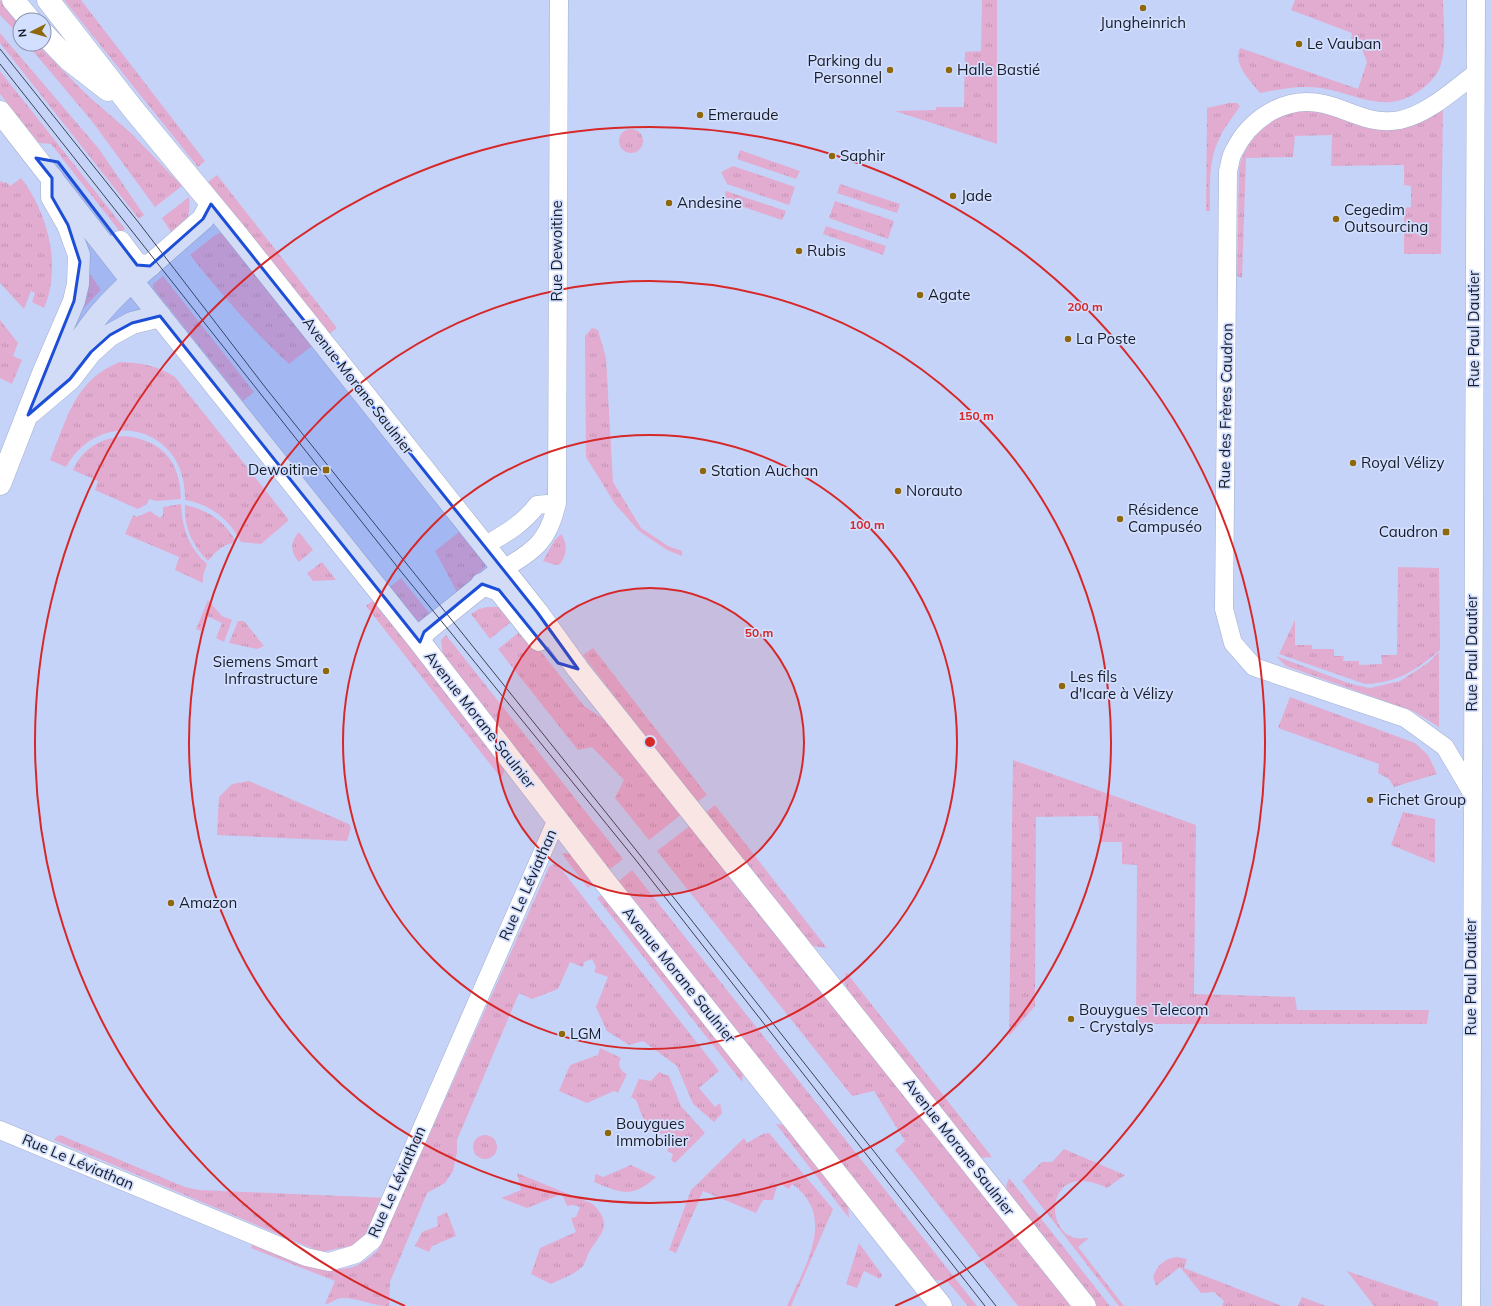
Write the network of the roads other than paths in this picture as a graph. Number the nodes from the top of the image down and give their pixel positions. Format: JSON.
{"nodes":[{"id":1,"x":13,"y":0,"type":"edge"},
{"id":2,"x":48,"y":0,"type":"edge"},
{"id":3,"x":559,"y":0,"type":"edge"},
{"id":4,"x":1476,"y":0,"type":"edge"},
{"id":5,"x":23,"y":12,"type":"edge"},
{"id":6,"x":52,"y":42,"type":"edge"},
{"id":7,"x":1475,"y":74,"type":"junction"},
{"id":8,"x":132,"y":109,"type":"junction"},
{"id":9,"x":0,"y":112,"type":"edge"},
{"id":10,"x":36,"y":158,"type":"junction"},
{"id":11,"x":52,"y":178,"type":"junction"},
{"id":12,"x":211,"y":204,"type":"junction"},
{"id":13,"x":150,"y":266,"type":"junction"},
{"id":14,"x":132,"y":281,"type":"junction"},
{"id":15,"x":160,"y":316,"type":"junction"},
{"id":16,"x":50,"y":394,"type":"junction"},
{"id":17,"x":28,"y":415,"type":"junction"},
{"id":18,"x":0,"y":484,"type":"edge"},
{"id":19,"x":557,"y":502,"type":"junction"},
{"id":20,"x":484,"y":546,"type":"junction"},
{"id":21,"x":503,"y":569,"type":"junction"},
{"id":22,"x":482,"y":584,"type":"junction"},
{"id":23,"x":420,"y":642,"type":"junction"},
{"id":24,"x":578,"y":669,"type":"junction"},
{"id":25,"x":1472,"y":793,"type":"junction"},
{"id":26,"x":557,"y":819,"type":"junction"},
{"id":27,"x":0,"y":1130,"type":"edge"},
{"id":28,"x":941,"y":1306,"type":"edge"},
{"id":29,"x":1085,"y":1306,"type":"edge"},
{"id":30,"x":1471,"y":1306,"type":"edge"}],
"edges":[{"from":1,"to":5,"type":"main road"},
{"from":2,"to":8,"type":"main road","name":"Avenue Morane Saulnier"},
{"from":3,"to":19,"type":"street","name":"Rue Dewoitine"},
{"from":4,"to":7,"type":"street","name":"Rue Paul Dautier"},
{"from":6,"to":8,"type":"main road","name":"Avenue Morane Saulnier"},
{"from":7,"to":25,"type":"street","name":"Rue Paul Dautier"},
{"from":7,"to":25,"type":"street","name":"Rue des Frères Caudron"},
{"from":8,"to":12,"type":"main road","name":"Avenue Morane Saulnier"},
{"from":9,"to":10,"type":"main road","name":"Avenue Morane Saulnier"},
{"from":10,"to":11,"type":"main road","name":"Avenue Morane Saulnier"},
{"from":10,"to":13,"type":"main road"},
{"from":11,"to":14,"type":"main road","name":"Avenue Morane Saulnier"},
{"from":11,"to":17,"type":"main road"},
{"from":12,"to":13,"type":"main road"},
{"from":12,"to":20,"type":"main road","name":"Avenue Morane Saulnier"},
{"from":13,"to":14,"type":"main road"},
{"from":14,"to":15,"type":"main road","name":"Avenue Morane Saulnier"},
{"from":14,"to":16,"type":"main road"},
{"from":15,"to":16,"type":"main road"},
{"from":15,"to":23,"type":"main road","name":"Avenue Morane Saulnier"},
{"from":16,"to":17,"type":"main road"},
{"from":17,"to":18,"type":"main road"},
{"from":19,"to":20,"type":"street"},
{"from":19,"to":21,"type":"street","name":"Rue Dewoitine"},
{"from":20,"to":21,"type":"main road","name":"Avenue Morane Saulnier"},
{"from":21,"to":22,"type":"main road","name":"Avenue Morane Saulnier"},
{"from":21,"to":24,"type":"main road","name":"Avenue Morane Saulnier"},
{"from":22,"to":23,"type":"main road","name":"Avenue Morane Saulnier"},
{"from":22,"to":24,"type":"main road"},
{"from":23,"to":26,"type":"main road","name":"Avenue Morane Saulnier"},
{"from":24,"to":29,"type":"main road","name":"Avenue Morane Saulnier"},
{"from":25,"to":30,"type":"street","name":"Rue Paul Dautier"},
{"from":26,"to":27,"type":"street","name":"Rue Le Léviathan"},
{"from":26,"to":28,"type":"main road","name":"Avenue Morane Saulnier"}]}
